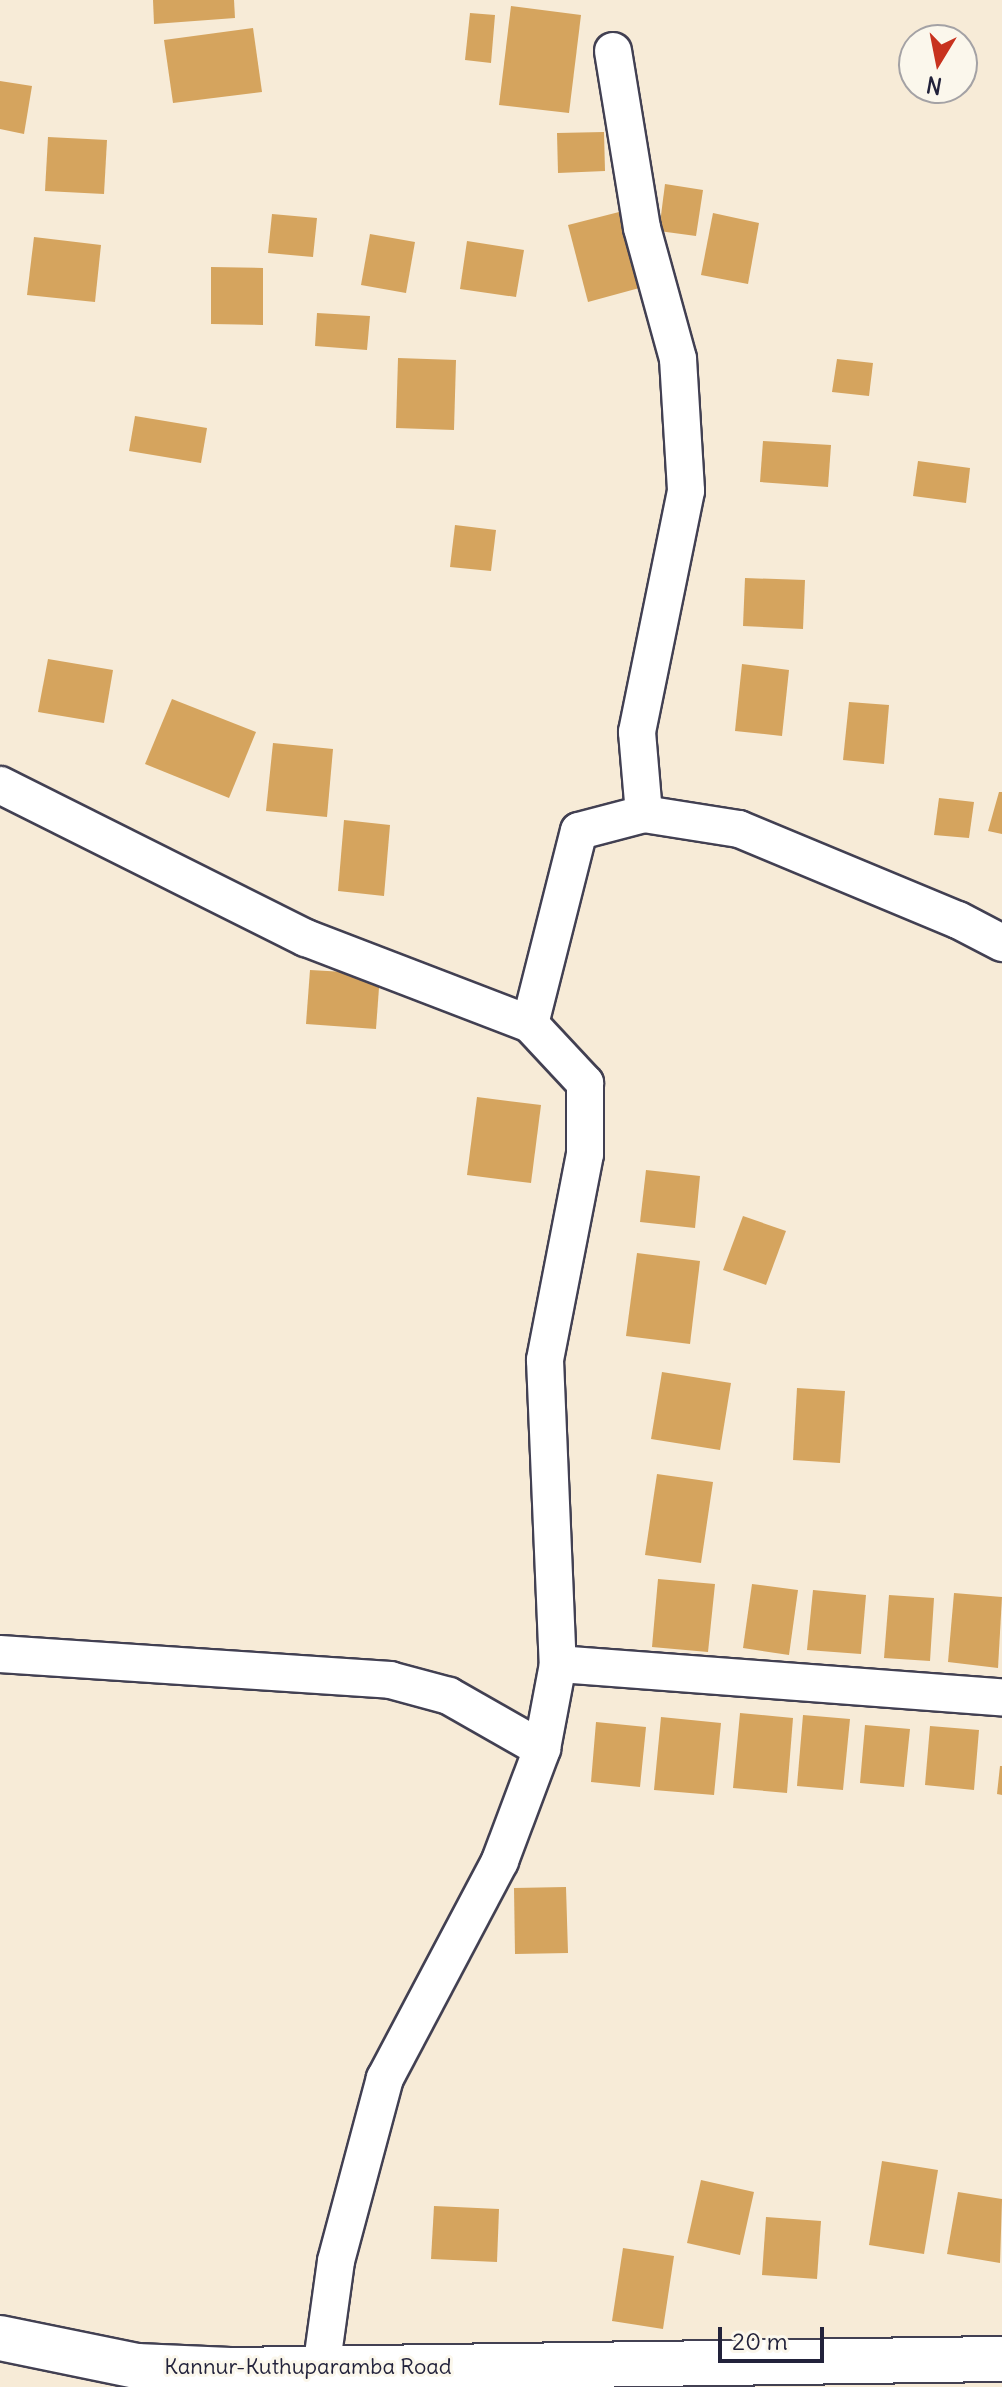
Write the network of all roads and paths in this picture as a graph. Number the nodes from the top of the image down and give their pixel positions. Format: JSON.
{"nodes":[{"id":1,"x":613,"y":51,"type":"dead end"},
{"id":2,"x":0,"y":785,"type":"edge"},
{"id":3,"x":644,"y":814,"type":"junction"},
{"id":4,"x":1002,"y":943,"type":"edge"},
{"id":5,"x":530,"y":1024,"type":"junction"},
{"id":6,"x":0,"y":1654,"type":"edge"},
{"id":7,"x":558,"y":1664,"type":"junction"},
{"id":8,"x":1002,"y":1697,"type":"edge"},
{"id":9,"x":542,"y":1749,"type":"junction"},
{"id":10,"x":0,"y":2338,"type":"edge"},
{"id":11,"x":1002,"y":2359,"type":"edge"},
{"id":12,"x":322,"y":2378,"type":"edge"}],
"edges":[{"from":1,"to":3,"type":"street"},
{"from":2,"to":5,"type":"street"},
{"from":3,"to":4,"type":"street"},
{"from":3,"to":5,"type":"street"},
{"from":5,"to":7,"type":"street"},
{"from":6,"to":9,"type":"street"},
{"from":7,"to":8,"type":"street"},
{"from":7,"to":9,"type":"street"},
{"from":9,"to":12,"type":"street"},
{"from":10,"to":12,"type":"main road","name":"Kannur-Kuthuparamba Road"},
{"from":11,"to":12,"type":"main road","name":"Kannur-Kuthuparamba Road"}]}
